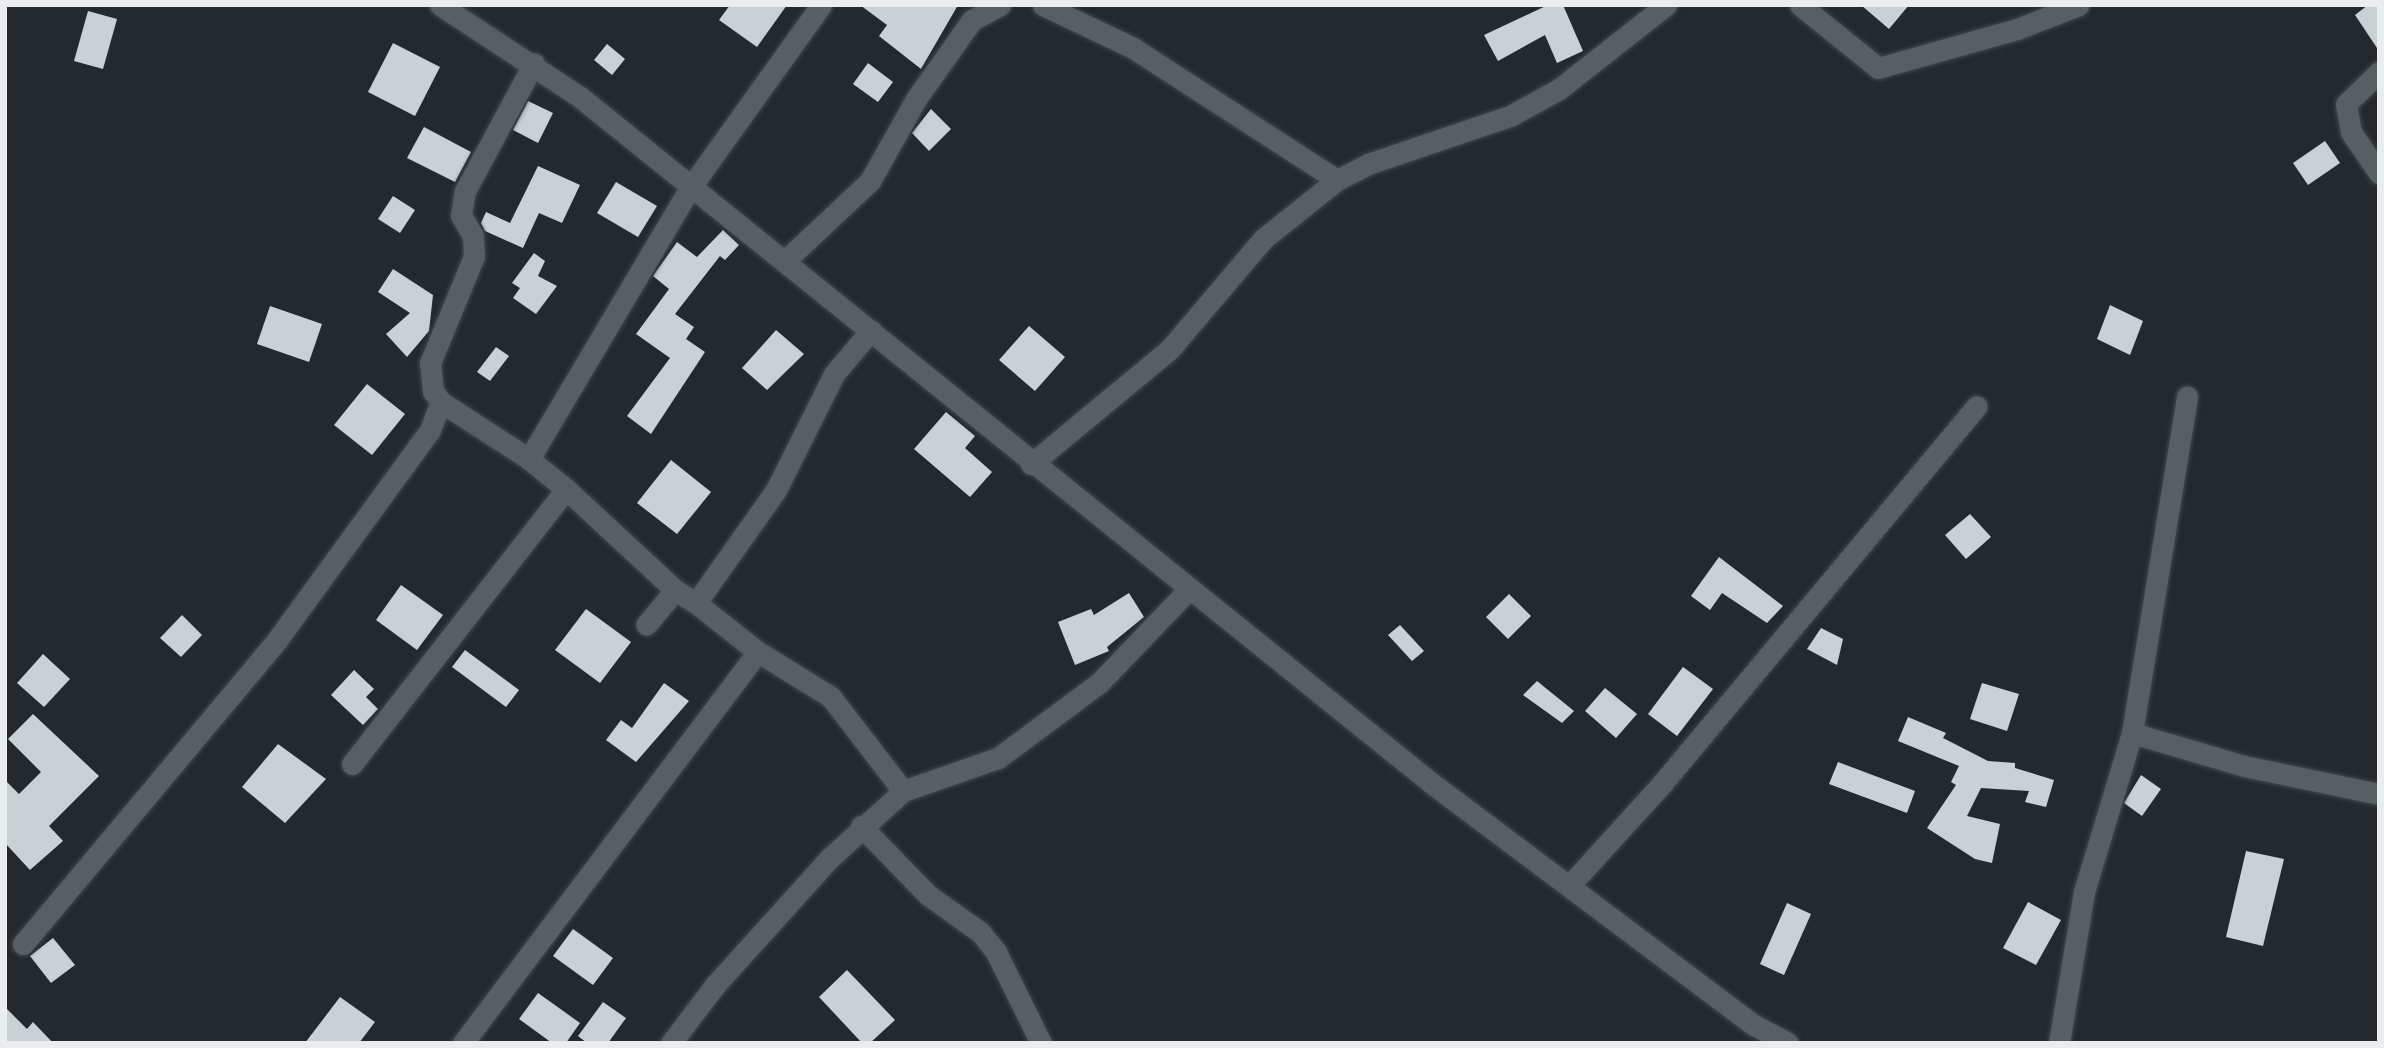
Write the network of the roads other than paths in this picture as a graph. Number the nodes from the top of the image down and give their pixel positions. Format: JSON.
{"nodes":[{"id":1,"x":440,"y":5,"type":"edge"},
{"id":2,"x":821,"y":5,"type":"edge"},
{"id":3,"x":1000,"y":5,"type":"edge"},
{"id":4,"x":1043,"y":5,"type":"edge"},
{"id":5,"x":1666,"y":5,"type":"edge"},
{"id":6,"x":1800,"y":5,"type":"edge"},
{"id":7,"x":2078,"y":5,"type":"edge"},
{"id":8,"x":534,"y":63,"type":"junction"},
{"id":9,"x":2379,"y":72,"type":"edge"},
{"id":10,"x":2379,"y":173,"type":"edge"},
{"id":11,"x":1337,"y":180,"type":"junction"},
{"id":12,"x":690,"y":188,"type":"junction"},
{"id":13,"x":787,"y":259,"type":"junction"},
{"id":14,"x":871,"y":330,"type":"junction"},
{"id":15,"x":2187,"y":396,"type":"dead end"},
{"id":16,"x":441,"y":402,"type":"junction"},
{"id":17,"x":1977,"y":406,"type":"dead end"},
{"id":18,"x":529,"y":459,"type":"junction"},
{"id":19,"x":1031,"y":464,"type":"junction"},
{"id":20,"x":566,"y":489,"type":"junction"},
{"id":21,"x":1189,"y":589,"type":"junction"},
{"id":22,"x":674,"y":590,"type":"junction"},
{"id":23,"x":696,"y":603,"type":"junction"},
{"id":24,"x":646,"y":625,"type":"dead end"},
{"id":25,"x":758,"y":652,"type":"junction"},
{"id":26,"x":2132,"y":733,"type":"junction"},
{"id":27,"x":352,"y":764,"type":"dead end"},
{"id":28,"x":903,"y":791,"type":"junction"},
{"id":29,"x":2379,"y":794,"type":"edge"},
{"id":30,"x":861,"y":826,"type":"junction"},
{"id":31,"x":1569,"y":886,"type":"junction"},
{"id":32,"x":23,"y":944,"type":"dead end"},
{"id":33,"x":1748,"y":1034,"type":"edge"},
{"id":34,"x":463,"y":1043,"type":"edge"},
{"id":35,"x":671,"y":1043,"type":"edge"},
{"id":36,"x":1041,"y":1043,"type":"edge"},
{"id":37,"x":1788,"y":1043,"type":"edge"},
{"id":38,"x":2059,"y":1043,"type":"edge"}],
"edges":[{"from":1,"to":8,"type":"street"},
{"from":2,"to":12,"type":"street"},
{"from":3,"to":13,"type":"street"},
{"from":4,"to":11,"type":"street"},
{"from":5,"to":11,"type":"street"},
{"from":6,"to":7,"type":"street"},
{"from":8,"to":12,"type":"street"},
{"from":8,"to":16,"type":"street"},
{"from":9,"to":10,"type":"street"},
{"from":11,"to":19,"type":"street"},
{"from":12,"to":13,"type":"street"},
{"from":12,"to":18,"type":"street"},
{"from":13,"to":14,"type":"street"},
{"from":14,"to":19,"type":"street"},
{"from":14,"to":23,"type":"street"},
{"from":15,"to":26,"type":"street"},
{"from":16,"to":18,"type":"street"},
{"from":16,"to":32,"type":"street"},
{"from":17,"to":31,"type":"street"},
{"from":18,"to":20,"type":"street"},
{"from":19,"to":21,"type":"street"},
{"from":20,"to":22,"type":"street"},
{"from":20,"to":27,"type":"street"},
{"from":21,"to":28,"type":"street"},
{"from":21,"to":31,"type":"street"},
{"from":22,"to":23,"type":"street"},
{"from":22,"to":24,"type":"street"},
{"from":23,"to":25,"type":"street"},
{"from":25,"to":28,"type":"street"},
{"from":25,"to":34,"type":"street"},
{"from":26,"to":29,"type":"street"},
{"from":26,"to":38,"type":"street"},
{"from":28,"to":30,"type":"street"},
{"from":30,"to":35,"type":"street"},
{"from":30,"to":36,"type":"street"},
{"from":31,"to":33,"type":"street"},
{"from":33,"to":37,"type":"street"}]}
